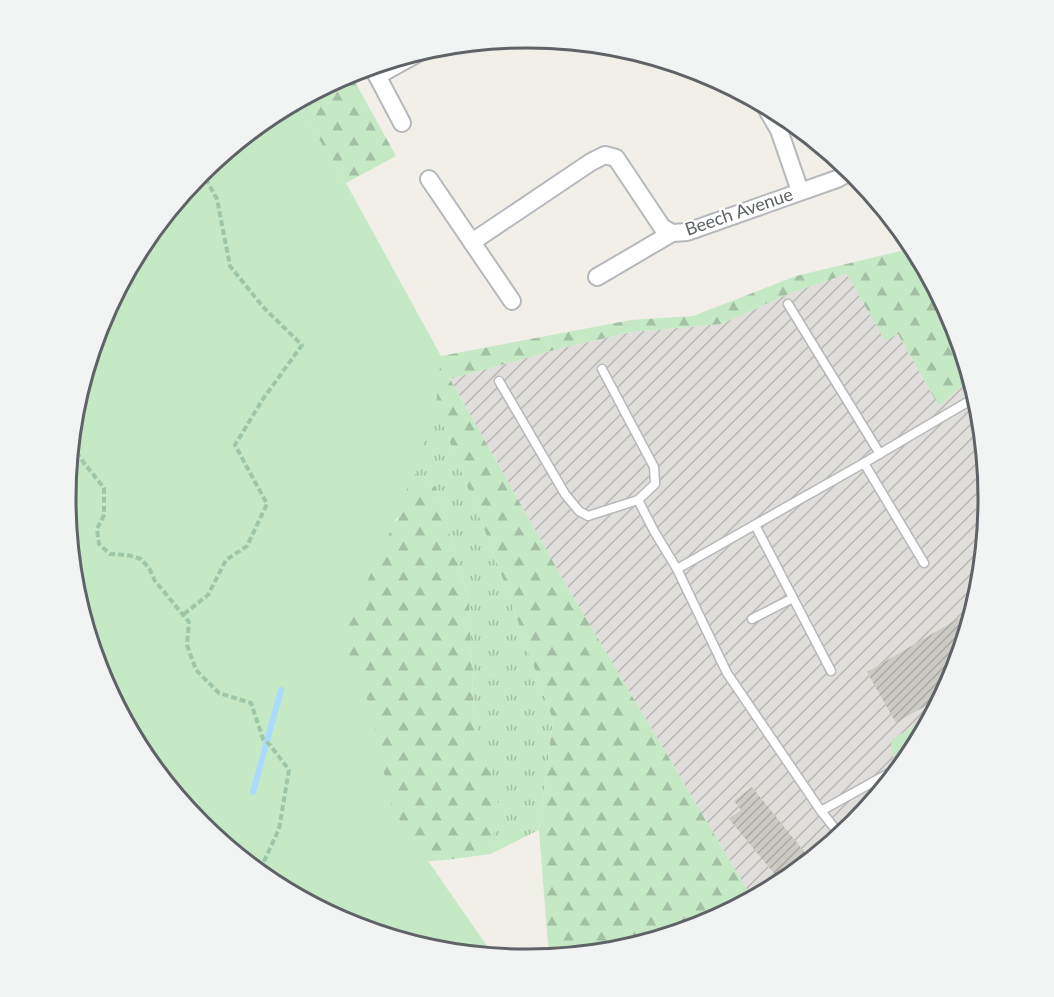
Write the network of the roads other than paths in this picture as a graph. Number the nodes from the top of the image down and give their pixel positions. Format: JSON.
{"nodes":[{"id":1,"x":377,"y":74,"type":"edge"},
{"id":2,"x":775,"y":122,"type":"edge"},
{"id":3,"x":402,"y":123,"type":"dead end"},
{"id":4,"x":842,"y":176,"type":"edge"},
{"id":5,"x":429,"y":179,"type":"dead end"},
{"id":6,"x":800,"y":191,"type":"junction"},
{"id":7,"x":672,"y":233,"type":"junction"},
{"id":8,"x":472,"y":242,"type":"junction"},
{"id":9,"x":597,"y":278,"type":"dead end"},
{"id":10,"x":512,"y":301,"type":"dead end"},
{"id":11,"x":788,"y":304,"type":"dead end"},
{"id":12,"x":602,"y":369,"type":"dead end"},
{"id":13,"x":499,"y":381,"type":"dead end"},
{"id":14,"x":967,"y":402,"type":"edge"},
{"id":15,"x":880,"y":454,"type":"junction"},
{"id":16,"x":864,"y":463,"type":"junction"},
{"id":17,"x":638,"y":500,"type":"junction"},
{"id":18,"x":755,"y":525,"type":"junction"},
{"id":19,"x":924,"y":563,"type":"dead end"},
{"id":20,"x":677,"y":569,"type":"junction"},
{"id":21,"x":793,"y":598,"type":"junction"},
{"id":22,"x":752,"y":619,"type":"dead end"},
{"id":23,"x":831,"y":671,"type":"dead end"},
{"id":24,"x":880,"y":778,"type":"edge"},
{"id":25,"x":822,"y":811,"type":"junction"},
{"id":26,"x":834,"y":828,"type":"edge"}],
"edges":[{"from":1,"to":3,"type":"street"},
{"from":2,"to":6,"type":"street"},
{"from":4,"to":6,"type":"street","name":"Beech Avenue"},
{"from":5,"to":8,"type":"street"},
{"from":6,"to":7,"type":"street","name":"Beech Avenue"},
{"from":7,"to":8,"type":"street","name":"Beech Avenue"},
{"from":7,"to":9,"type":"street"},
{"from":8,"to":10,"type":"street"},
{"from":11,"to":15,"type":"lane"},
{"from":12,"to":17,"type":"lane"},
{"from":13,"to":17,"type":"lane"},
{"from":14,"to":15,"type":"lane"},
{"from":15,"to":16,"type":"lane"},
{"from":16,"to":18,"type":"lane"},
{"from":16,"to":19,"type":"lane"},
{"from":17,"to":20,"type":"lane"},
{"from":18,"to":20,"type":"lane"},
{"from":18,"to":21,"type":"lane"},
{"from":20,"to":25,"type":"lane"},
{"from":21,"to":22,"type":"lane"},
{"from":21,"to":23,"type":"lane"},
{"from":24,"to":25,"type":"lane"},
{"from":25,"to":26,"type":"lane"}]}
